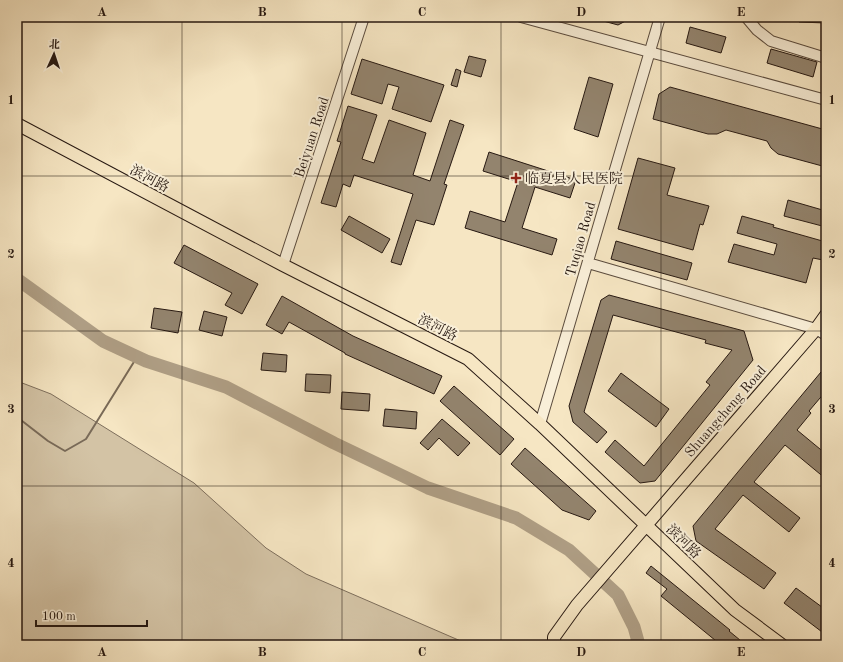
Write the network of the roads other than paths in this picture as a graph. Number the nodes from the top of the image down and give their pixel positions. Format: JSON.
{"nodes":[{"id":1,"x":364,"y":17,"type":"edge"},
{"id":2,"x":521,"y":17,"type":"edge"},
{"id":3,"x":660,"y":17,"type":"edge"},
{"id":4,"x":746,"y":17,"type":"edge"},
{"id":5,"x":650,"y":51,"type":"junction"},
{"id":6,"x":826,"y":58,"type":"edge"},
{"id":7,"x":826,"y":100,"type":"edge"},
{"id":8,"x":17,"y":124,"type":"edge"},
{"id":9,"x":588,"y":263,"type":"junction"},
{"id":10,"x":283,"y":265,"type":"junction"},
{"id":11,"x":826,"y":316,"type":"edge"},
{"id":12,"x":821,"y":332,"type":"edge"},
{"id":13,"x":540,"y":424,"type":"junction"},
{"id":14,"x":647,"y":526,"type":"junction"},
{"id":15,"x":554,"y":645,"type":"edge"},
{"id":16,"x":782,"y":645,"type":"edge"}],
"edges":[{"from":1,"to":10,"type":"street","name":"Beiyuan Road"},
{"from":2,"to":5,"type":"street"},
{"from":3,"to":5,"type":"street","name":"Tuqiao Road"},
{"from":4,"to":6,"type":"street"},
{"from":5,"to":7,"type":"street"},
{"from":5,"to":9,"type":"street","name":"Tuqiao Road"},
{"from":8,"to":10,"type":"main road","name":"滨河路"},
{"from":9,"to":12,"type":"street"},
{"from":9,"to":13,"type":"street","name":"Tuqiao Road"},
{"from":10,"to":13,"type":"main road","name":"滨河路"},
{"from":11,"to":12,"type":"main road","name":"Shuangcheng Road"},
{"from":12,"to":14,"type":"main road","name":"Shuangcheng Road"},
{"from":13,"to":14,"type":"main road","name":"滨河路"},
{"from":14,"to":15,"type":"main road","name":"Shuangcheng Road"},
{"from":14,"to":16,"type":"main road","name":"滨河路"}]}
